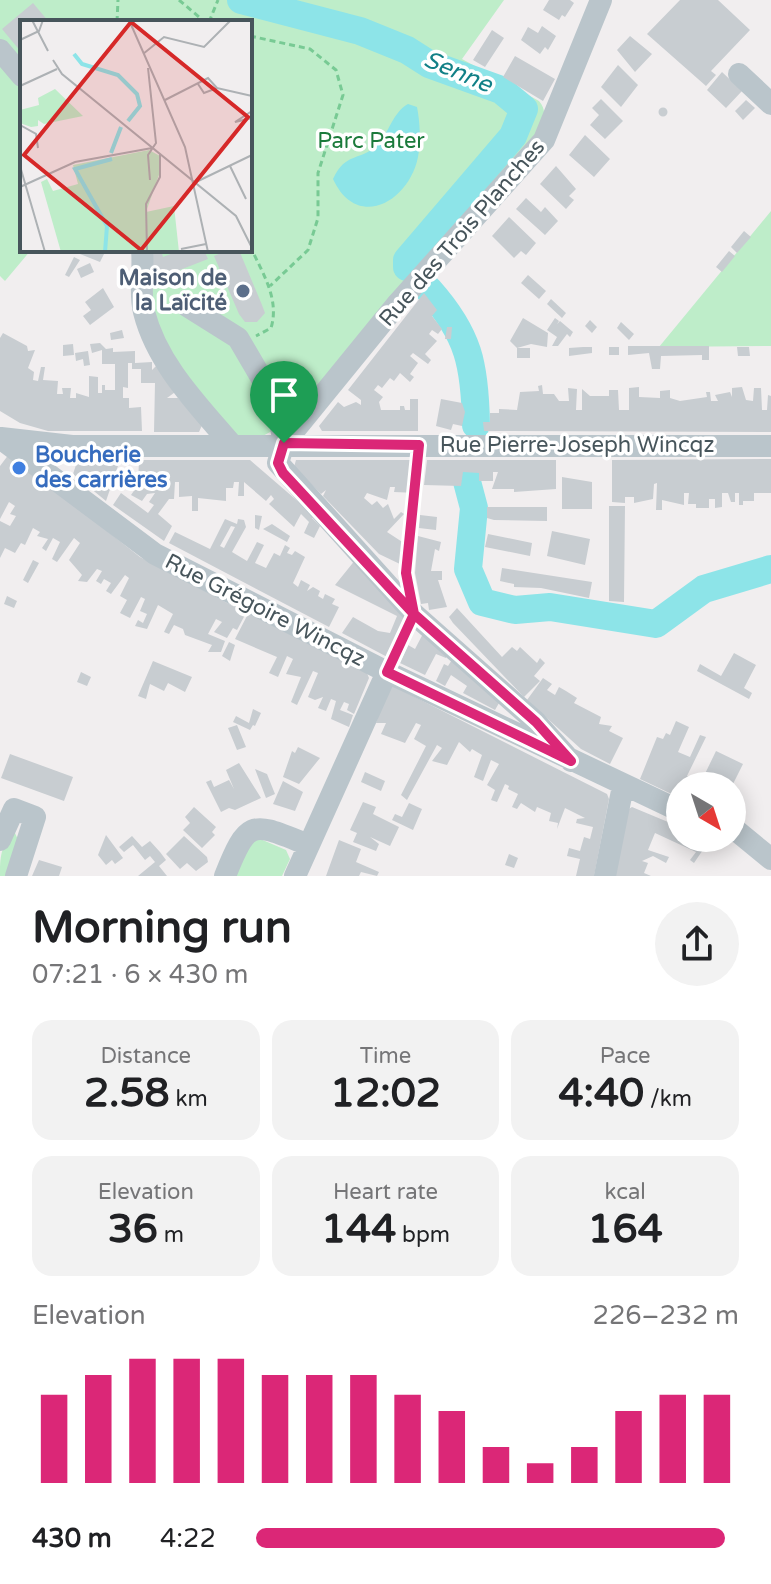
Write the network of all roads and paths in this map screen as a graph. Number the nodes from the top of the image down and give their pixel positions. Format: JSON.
{"nodes":[{"id":1,"x":118,"y":0,"type":"edge"},
{"id":2,"x":179,"y":0,"type":"edge"},
{"id":3,"x":601,"y":0,"type":"edge"},
{"id":4,"x":218,"y":2,"type":"edge"},
{"id":5,"x":117,"y":20,"type":"edge"},
{"id":6,"x":204,"y":20,"type":"edge"},
{"id":7,"x":208,"y":20,"type":"edge"},
{"id":8,"x":252,"y":36,"type":"edge"},
{"id":9,"x":0,"y":50,"type":"edge"},
{"id":10,"x":20,"y":74,"type":"edge"},
{"id":11,"x":739,"y":74,"type":"dead end"},
{"id":12,"x":771,"y":104,"type":"edge"},
{"id":13,"x":252,"y":250,"type":"edge"},
{"id":14,"x":142,"y":252,"type":"edge"},
{"id":15,"x":270,"y":286,"type":"junction"},
{"id":16,"x":187,"y":306,"type":"dead end"},
{"id":17,"x":241,"y":343,"type":"junction"},
{"id":18,"x":0,"y":438,"type":"edge"},
{"id":19,"x":284,"y":443,"type":"junction"},
{"id":20,"x":232,"y":445,"type":"junction"},
{"id":21,"x":419,"y":445,"type":"junction"},
{"id":22,"x":771,"y":446,"type":"edge"},
{"id":23,"x":414,"y":614,"type":"junction"},
{"id":24,"x":387,"y":672,"type":"junction"},
{"id":25,"x":571,"y":761,"type":"junction"},
{"id":26,"x":623,"y":786,"type":"junction"},
{"id":27,"x":666,"y":805,"type":"edge"},
{"id":28,"x":746,"y":838,"type":"edge"},
{"id":29,"x":0,"y":840,"type":"edge"},
{"id":30,"x":309,"y":845,"type":"junction"},
{"id":31,"x":771,"y":859,"type":"edge"},
{"id":32,"x":16,"y":876,"type":"edge"},
{"id":33,"x":225,"y":876,"type":"edge"},
{"id":34,"x":295,"y":876,"type":"edge"},
{"id":35,"x":605,"y":876,"type":"edge"}],
"edges":[{"from":1,"to":5,"type":"path"},
{"from":2,"to":6,"type":"path"},
{"from":3,"to":19,"type":"street","name":"Rue des Trois Planches"},
{"from":4,"to":7,"type":"path"},
{"from":8,"to":15,"type":"path"},
{"from":9,"to":10,"type":"street"},
{"from":11,"to":12,"type":"street"},
{"from":13,"to":15,"type":"path"},
{"from":14,"to":20,"type":"street"},
{"from":15,"to":17,"type":"path"},
{"from":16,"to":17,"type":"street"},
{"from":17,"to":19,"type":"street"},
{"from":18,"to":20,"type":"street","name":"Rue Pierre-Joseph Wincqz"},
{"from":18,"to":24,"type":"street","name":"Rue Grégoire Wincqz"},
{"from":19,"to":20,"type":"street","name":"Rue Pierre-Joseph Wincqz"},
{"from":19,"to":21,"type":"street","name":"Rue Pierre-Joseph Wincqz"},
{"from":19,"to":23,"type":"street"},
{"from":21,"to":22,"type":"street","name":"Rue Pierre-Joseph Wincqz"},
{"from":21,"to":23,"type":"path"},
{"from":23,"to":24,"type":"path"},
{"from":23,"to":25,"type":"street"},
{"from":24,"to":25,"type":"street","name":"Rue Grégoire Wincqz"},
{"from":24,"to":30,"type":"street"},
{"from":25,"to":26,"type":"street","name":"Rue Grégoire Wincqz"},
{"from":26,"to":27,"type":"street","name":"Rue Grégoire Wincqz"},
{"from":26,"to":35,"type":"street"},
{"from":28,"to":31,"type":"street"},
{"from":29,"to":32,"type":"street"},
{"from":30,"to":33,"type":"street"},
{"from":30,"to":34,"type":"street"}]}
